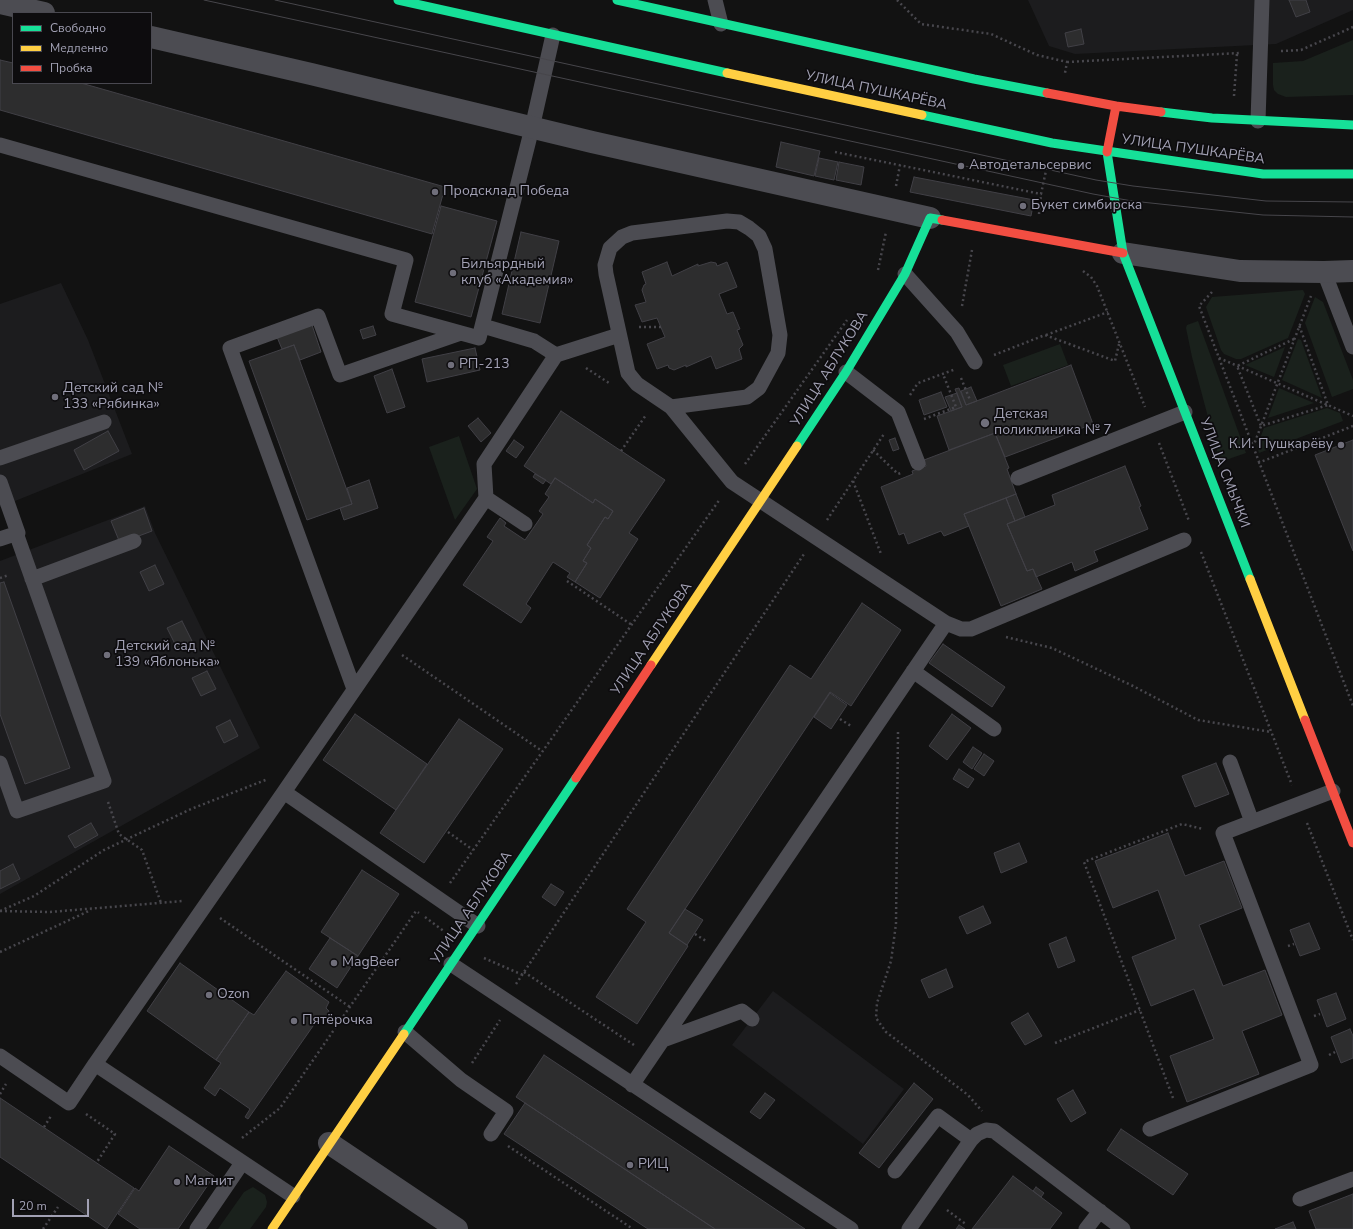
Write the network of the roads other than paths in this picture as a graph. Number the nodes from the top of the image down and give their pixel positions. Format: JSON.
{"nodes":[{"id":1,"x":398,"y":0,"type":"edge"},
{"id":2,"x":617,"y":0,"type":"edge"},
{"id":3,"x":715,"y":0,"type":"edge"},
{"id":4,"x":1262,"y":0,"type":"edge"},
{"id":5,"x":0,"y":3,"type":"edge"},
{"id":6,"x":40,"y":12,"type":"edge"},
{"id":7,"x":722,"y":24,"type":"junction"},
{"id":8,"x":553,"y":35,"type":"junction"},
{"id":9,"x":152,"y":37,"type":"edge"},
{"id":10,"x":1116,"y":106,"type":"junction"},
{"id":11,"x":1258,"y":120,"type":"junction"},
{"id":12,"x":1353,"y":125,"type":"edge"},
{"id":13,"x":532,"y":128,"type":"junction"},
{"id":14,"x":0,"y":145,"type":"edge"},
{"id":15,"x":1107,"y":152,"type":"junction"},
{"id":16,"x":1353,"y":174,"type":"edge"},
{"id":17,"x":930,"y":218,"type":"junction"},
{"id":18,"x":1123,"y":253,"type":"junction"},
{"id":19,"x":1353,"y":271,"type":"edge"},
{"id":20,"x":1324,"y":272,"type":"junction"},
{"id":21,"x":905,"y":274,"type":"junction"},
{"id":22,"x":482,"y":326,"type":"junction"},
{"id":23,"x":461,"y":333,"type":"junction"},
{"id":24,"x":619,"y":335,"type":"junction"},
{"id":25,"x":1353,"y":347,"type":"edge"},
{"id":26,"x":556,"y":354,"type":"junction"},
{"id":27,"x":975,"y":362,"type":"road end"},
{"id":28,"x":846,"y":372,"type":"junction"},
{"id":29,"x":671,"y":407,"type":"junction"},
{"id":30,"x":1185,"y":412,"type":"junction"},
{"id":31,"x":104,"y":422,"type":"dead end"},
{"id":32,"x":0,"y":458,"type":"edge"},
{"id":33,"x":918,"y":463,"type":"dead end"},
{"id":34,"x":1018,"y":478,"type":"dead end"},
{"id":35,"x":0,"y":482,"type":"edge"},
{"id":36,"x":486,"y":498,"type":"junction"},
{"id":37,"x":761,"y":502,"type":"junction"},
{"id":38,"x":525,"y":524,"type":"dead end"},
{"id":39,"x":16,"y":534,"type":"junction"},
{"id":40,"x":0,"y":539,"type":"edge"},
{"id":41,"x":1184,"y":540,"type":"dead end"},
{"id":42,"x":134,"y":541,"type":"dead end"},
{"id":43,"x":32,"y":579,"type":"junction"},
{"id":44,"x":946,"y":623,"type":"junction"},
{"id":45,"x":913,"y":671,"type":"junction"},
{"id":46,"x":354,"y":689,"type":"junction"},
{"id":47,"x":994,"y":729,"type":"dead end"},
{"id":48,"x":1230,"y":762,"type":"dead end"},
{"id":49,"x":0,"y":763,"type":"edge"},
{"id":50,"x":1333,"y":791,"type":"junction"},
{"id":51,"x":284,"y":792,"type":"junction"},
{"id":52,"x":1252,"y":822,"type":"junction"},
{"id":53,"x":1353,"y":843,"type":"edge"},
{"id":54,"x":478,"y":926,"type":"junction"},
{"id":55,"x":451,"y":964,"type":"junction"},
{"id":56,"x":752,"y":1019,"type":"dead end"},
{"id":57,"x":405,"y":1032,"type":"junction"},
{"id":58,"x":663,"y":1040,"type":"junction"},
{"id":59,"x":0,"y":1056,"type":"edge"},
{"id":60,"x":95,"y":1064,"type":"junction"},
{"id":61,"x":632,"y":1085,"type":"junction"},
{"id":62,"x":1150,"y":1129,"type":"dead end"},
{"id":63,"x":491,"y":1134,"type":"road end"},
{"id":64,"x":971,"y":1140,"type":"junction"},
{"id":65,"x":329,"y":1142,"type":"junction"},
{"id":66,"x":242,"y":1163,"type":"junction"},
{"id":67,"x":895,"y":1171,"type":"dead end"},
{"id":68,"x":1353,"y":1179,"type":"edge"},
{"id":69,"x":294,"y":1196,"type":"junction"},
{"id":70,"x":1300,"y":1199,"type":"dead end"},
{"id":71,"x":1100,"y":1211,"type":"junction"},
{"id":72,"x":197,"y":1229,"type":"edge"},
{"id":73,"x":272,"y":1229,"type":"edge"},
{"id":74,"x":458,"y":1229,"type":"edge"},
{"id":75,"x":851,"y":1229,"type":"edge"},
{"id":76,"x":909,"y":1229,"type":"edge"},
{"id":77,"x":1086,"y":1229,"type":"edge"},
{"id":78,"x":1123,"y":1229,"type":"edge"}],
"edges":[{"from":1,"to":8,"type":"street","name":"УЛИЦА ПУШКАРЁВА"},
{"from":2,"to":7,"type":"street"},
{"from":3,"to":7,"type":"lane"},
{"from":4,"to":11,"type":"lane"},
{"from":5,"to":6,"type":"street"},
{"from":7,"to":10,"type":"street"},
{"from":8,"to":13,"type":"lane"},
{"from":8,"to":15,"type":"street","name":"УЛИЦА ПУШКАРЁВА"},
{"from":9,"to":13,"type":"street"},
{"from":10,"to":11,"type":"street"},
{"from":10,"to":15,"type":"street","name":"УЛИЦА СМЫЧКИ"},
{"from":11,"to":12,"type":"street"},
{"from":13,"to":17,"type":"street"},
{"from":13,"to":22,"type":"lane"},
{"from":14,"to":23,"type":"lane"},
{"from":15,"to":16,"type":"street","name":"УЛИЦА ПУШКАРЁВА"},
{"from":15,"to":18,"type":"street","name":"УЛИЦА СМЫЧКИ"},
{"from":17,"to":18,"type":"street"},
{"from":17,"to":21,"type":"street","name":"УЛИЦА АБЛУКОВА"},
{"from":18,"to":20,"type":"street"},
{"from":18,"to":30,"type":"street","name":"УЛИЦА СМЫЧКИ"},
{"from":19,"to":20,"type":"street"},
{"from":20,"to":25,"type":"lane"},
{"from":21,"to":27,"type":"lane"},
{"from":21,"to":28,"type":"street","name":"УЛИЦА АБЛУКОВА"},
{"from":22,"to":23,"type":"lane"},
{"from":22,"to":26,"type":"lane"},
{"from":23,"to":46,"type":"lane"},
{"from":24,"to":26,"type":"lane"},
{"from":24,"to":29,"type":"lane"},
{"from":24,"to":29,"type":"lane"},
{"from":26,"to":36,"type":"lane"},
{"from":28,"to":33,"type":"lane"},
{"from":28,"to":37,"type":"street","name":"УЛИЦА АБЛУКОВА"},
{"from":29,"to":37,"type":"lane"},
{"from":30,"to":34,"type":"lane"},
{"from":30,"to":50,"type":"street","name":"УЛИЦА СМЫЧКИ"},
{"from":31,"to":32,"type":"lane"},
{"from":35,"to":39,"type":"lane"},
{"from":36,"to":38,"type":"lane"},
{"from":36,"to":46,"type":"lane"},
{"from":37,"to":44,"type":"lane"},
{"from":37,"to":54,"type":"street","name":"УЛИЦА АБЛУКОВА"},
{"from":39,"to":40,"type":"lane"},
{"from":39,"to":43,"type":"lane"},
{"from":41,"to":44,"type":"lane"},
{"from":42,"to":43,"type":"lane"},
{"from":43,"to":49,"type":"lane"},
{"from":44,"to":45,"type":"lane"},
{"from":45,"to":47,"type":"lane"},
{"from":45,"to":58,"type":"lane"},
{"from":46,"to":51,"type":"lane"},
{"from":48,"to":52,"type":"lane"},
{"from":50,"to":52,"type":"lane"},
{"from":50,"to":53,"type":"street","name":"УЛИЦА СМЫЧКИ"},
{"from":51,"to":54,"type":"lane"},
{"from":51,"to":60,"type":"lane"},
{"from":52,"to":62,"type":"lane"},
{"from":54,"to":55,"type":"street","name":"УЛИЦА АБЛУКОВА"},
{"from":55,"to":57,"type":"street","name":"УЛИЦА АБЛУКОВА"},
{"from":55,"to":61,"type":"lane"},
{"from":56,"to":58,"type":"lane"},
{"from":57,"to":63,"type":"lane"},
{"from":57,"to":65,"type":"street","name":"УЛИЦА АБЛУКОВА"},
{"from":58,"to":61,"type":"lane"},
{"from":59,"to":60,"type":"lane"},
{"from":60,"to":66,"type":"lane"},
{"from":61,"to":75,"type":"lane"},
{"from":64,"to":67,"type":"lane"},
{"from":64,"to":71,"type":"lane"},
{"from":64,"to":76,"type":"lane"},
{"from":65,"to":69,"type":"street","name":"УЛИЦА АБЛУКОВА"},
{"from":65,"to":74,"type":"street"},
{"from":66,"to":69,"type":"lane"},
{"from":66,"to":72,"type":"lane"},
{"from":68,"to":70,"type":"lane"},
{"from":69,"to":73,"type":"street","name":"УЛИЦА АБЛУКОВА"},
{"from":71,"to":77,"type":"lane"},
{"from":71,"to":78,"type":"lane"}]}
